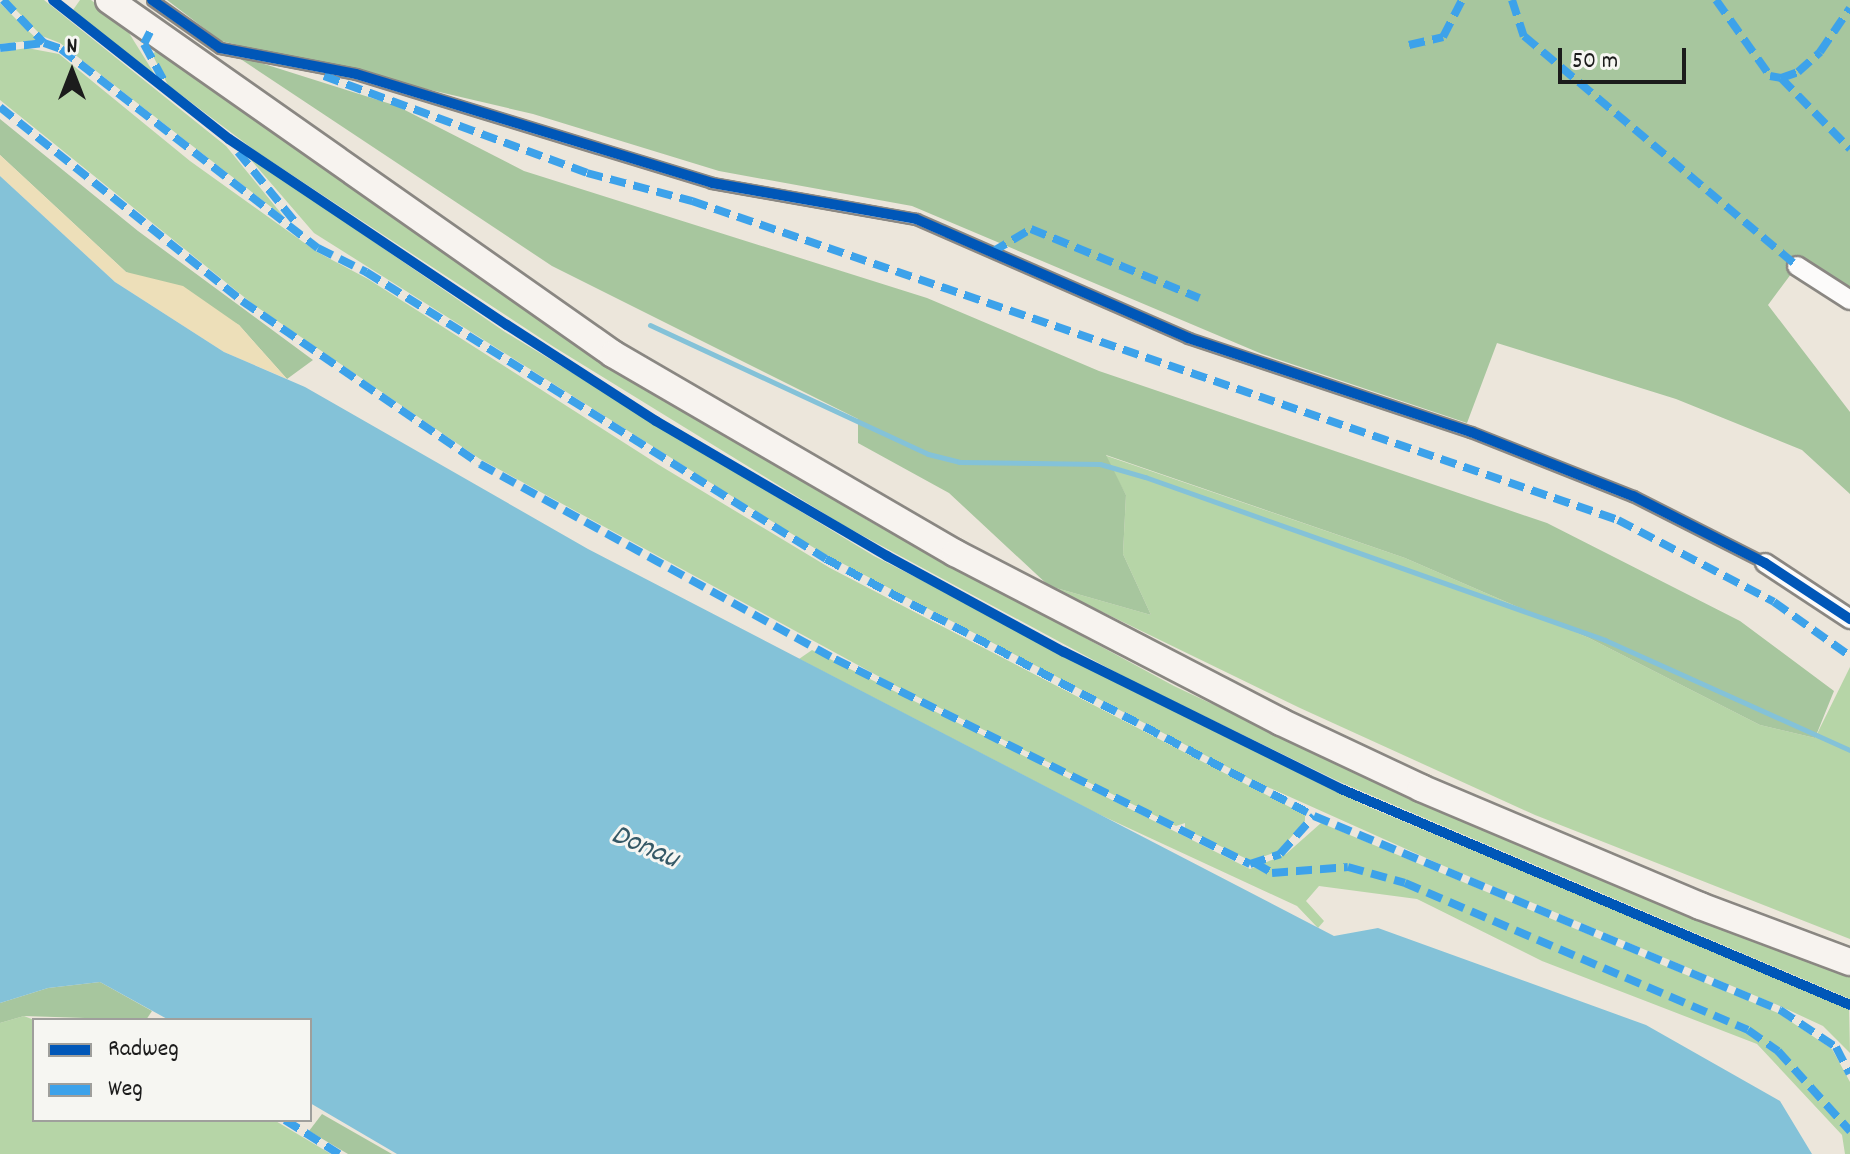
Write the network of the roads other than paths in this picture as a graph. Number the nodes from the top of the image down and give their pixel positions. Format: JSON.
{"nodes":[{"id":1,"x":109,"y":0,"type":"edge"},
{"id":2,"x":152,"y":0,"type":"edge"},
{"id":3,"x":1797,"y":266,"type":"dead end"},
{"id":4,"x":1850,"y":300,"type":"edge"},
{"id":5,"x":1765,"y":563,"type":"joint"},
{"id":6,"x":1850,"y":619,"type":"edge"},
{"id":7,"x":1850,"y":962,"type":"edge"}],
"edges":[{"from":1,"to":7,"type":"main road"},
{"from":2,"to":5,"type":"lane"},
{"from":3,"to":4,"type":"street"},
{"from":5,"to":6,"type":"street"}]}
